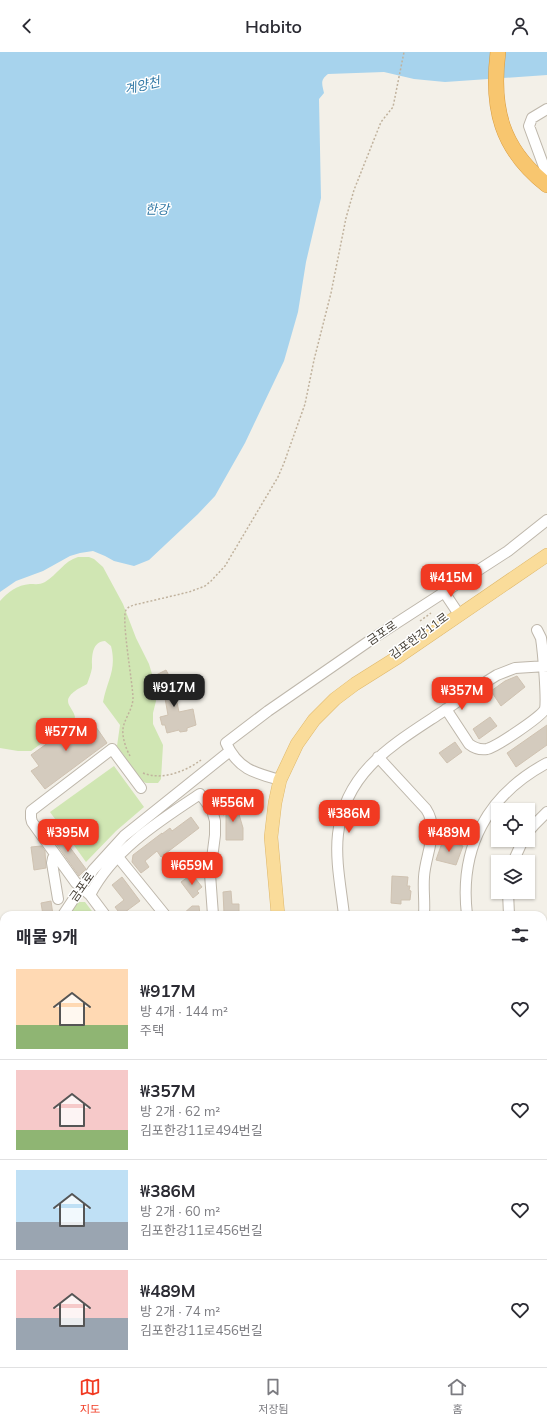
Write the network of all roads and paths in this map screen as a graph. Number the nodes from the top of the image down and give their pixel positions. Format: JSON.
{"nodes":[{"id":1,"x":404,"y":52,"type":"edge"},
{"id":2,"x":498,"y":52,"type":"edge"},
{"id":3,"x":547,"y":109,"type":"edge"},
{"id":4,"x":547,"y":175,"type":"edge"},
{"id":5,"x":547,"y":185,"type":"edge"},
{"id":6,"x":547,"y":520,"type":"edge"},
{"id":7,"x":547,"y":547,"type":"edge"},
{"id":8,"x":547,"y":555,"type":"edge"},
{"id":9,"x":444,"y":592,"type":"junction"},
{"id":10,"x":456,"y":610,"type":"junction"},
{"id":11,"x":537,"y":630,"type":"dead end"},
{"id":12,"x":545,"y":666,"type":"edge"},
{"id":13,"x":372,"y":672,"type":"junction"},
{"id":14,"x":446,"y":709,"type":"junction"},
{"id":15,"x":230,"y":751,"type":"junction"},
{"id":16,"x":378,"y":757,"type":"junction"},
{"id":17,"x":204,"y":758,"type":"dead end"},
{"id":18,"x":133,"y":760,"type":"dead end"},
{"id":19,"x":547,"y":764,"type":"edge"},
{"id":20,"x":140,"y":772,"type":"dead end"},
{"id":21,"x":280,"y":780,"type":"junction"},
{"id":22,"x":141,"y":788,"type":"dead end"},
{"id":23,"x":547,"y":812,"type":"edge"},
{"id":24,"x":535,"y":824,"type":"edge"},
{"id":25,"x":56,"y":855,"type":"junction"},
{"id":26,"x":118,"y":857,"type":"junction"},
{"id":27,"x":80,"y":888,"type":"junction"},
{"id":28,"x":90,"y":895,"type":"junction"},
{"id":29,"x":58,"y":899,"type":"dead end"},
{"id":30,"x":508,"y":899,"type":"edge"},
{"id":31,"x":66,"y":911,"type":"edge"},
{"id":32,"x":102,"y":911,"type":"edge"},
{"id":33,"x":162,"y":911,"type":"edge"},
{"id":34,"x":213,"y":911,"type":"edge"},
{"id":35,"x":278,"y":911,"type":"edge"},
{"id":36,"x":344,"y":911,"type":"edge"},
{"id":37,"x":424,"y":911,"type":"edge"},
{"id":38,"x":467,"y":911,"type":"edge"},
{"id":39,"x":509,"y":911,"type":"edge"}],
"edges":[{"from":1,"to":18,"type":"path"},
{"from":2,"to":5,"type":"highway"},
{"from":3,"to":4,"type":"street"},
{"from":6,"to":9,"type":"street","name":"금포로"},
{"from":7,"to":10,"type":"main road","name":"김포한강11로"},
{"from":8,"to":13,"type":"main road","name":"김포한강11로"},
{"from":9,"to":10,"type":"street"},
{"from":9,"to":15,"type":"street","name":"금포로"},
{"from":10,"to":13,"type":"main road","name":"김포한강11로"},
{"from":11,"to":12,"type":"street"},
{"from":12,"to":14,"type":"street"},
{"from":12,"to":14,"type":"street"},
{"from":13,"to":21,"type":"main road","name":"김포한강11로"},
{"from":14,"to":16,"type":"street"},
{"from":15,"to":21,"type":"street"},
{"from":15,"to":27,"type":"street","name":"금포로"},
{"from":16,"to":36,"type":"street"},
{"from":16,"to":37,"type":"street"},
{"from":17,"to":20,"type":"path"},
{"from":19,"to":38,"type":"street"},
{"from":21,"to":35,"type":"main road","name":"김포한강11로"},
{"from":22,"to":25,"type":"street"},
{"from":23,"to":24,"type":"street"},
{"from":25,"to":27,"type":"street"},
{"from":25,"to":29,"type":"street"},
{"from":26,"to":28,"type":"street"},
{"from":26,"to":33,"type":"street"},
{"from":26,"to":34,"type":"street"},
{"from":27,"to":28,"type":"street"},
{"from":27,"to":31,"type":"street","name":"금포로"},
{"from":28,"to":32,"type":"street"},
{"from":30,"to":39,"type":"street"}]}
